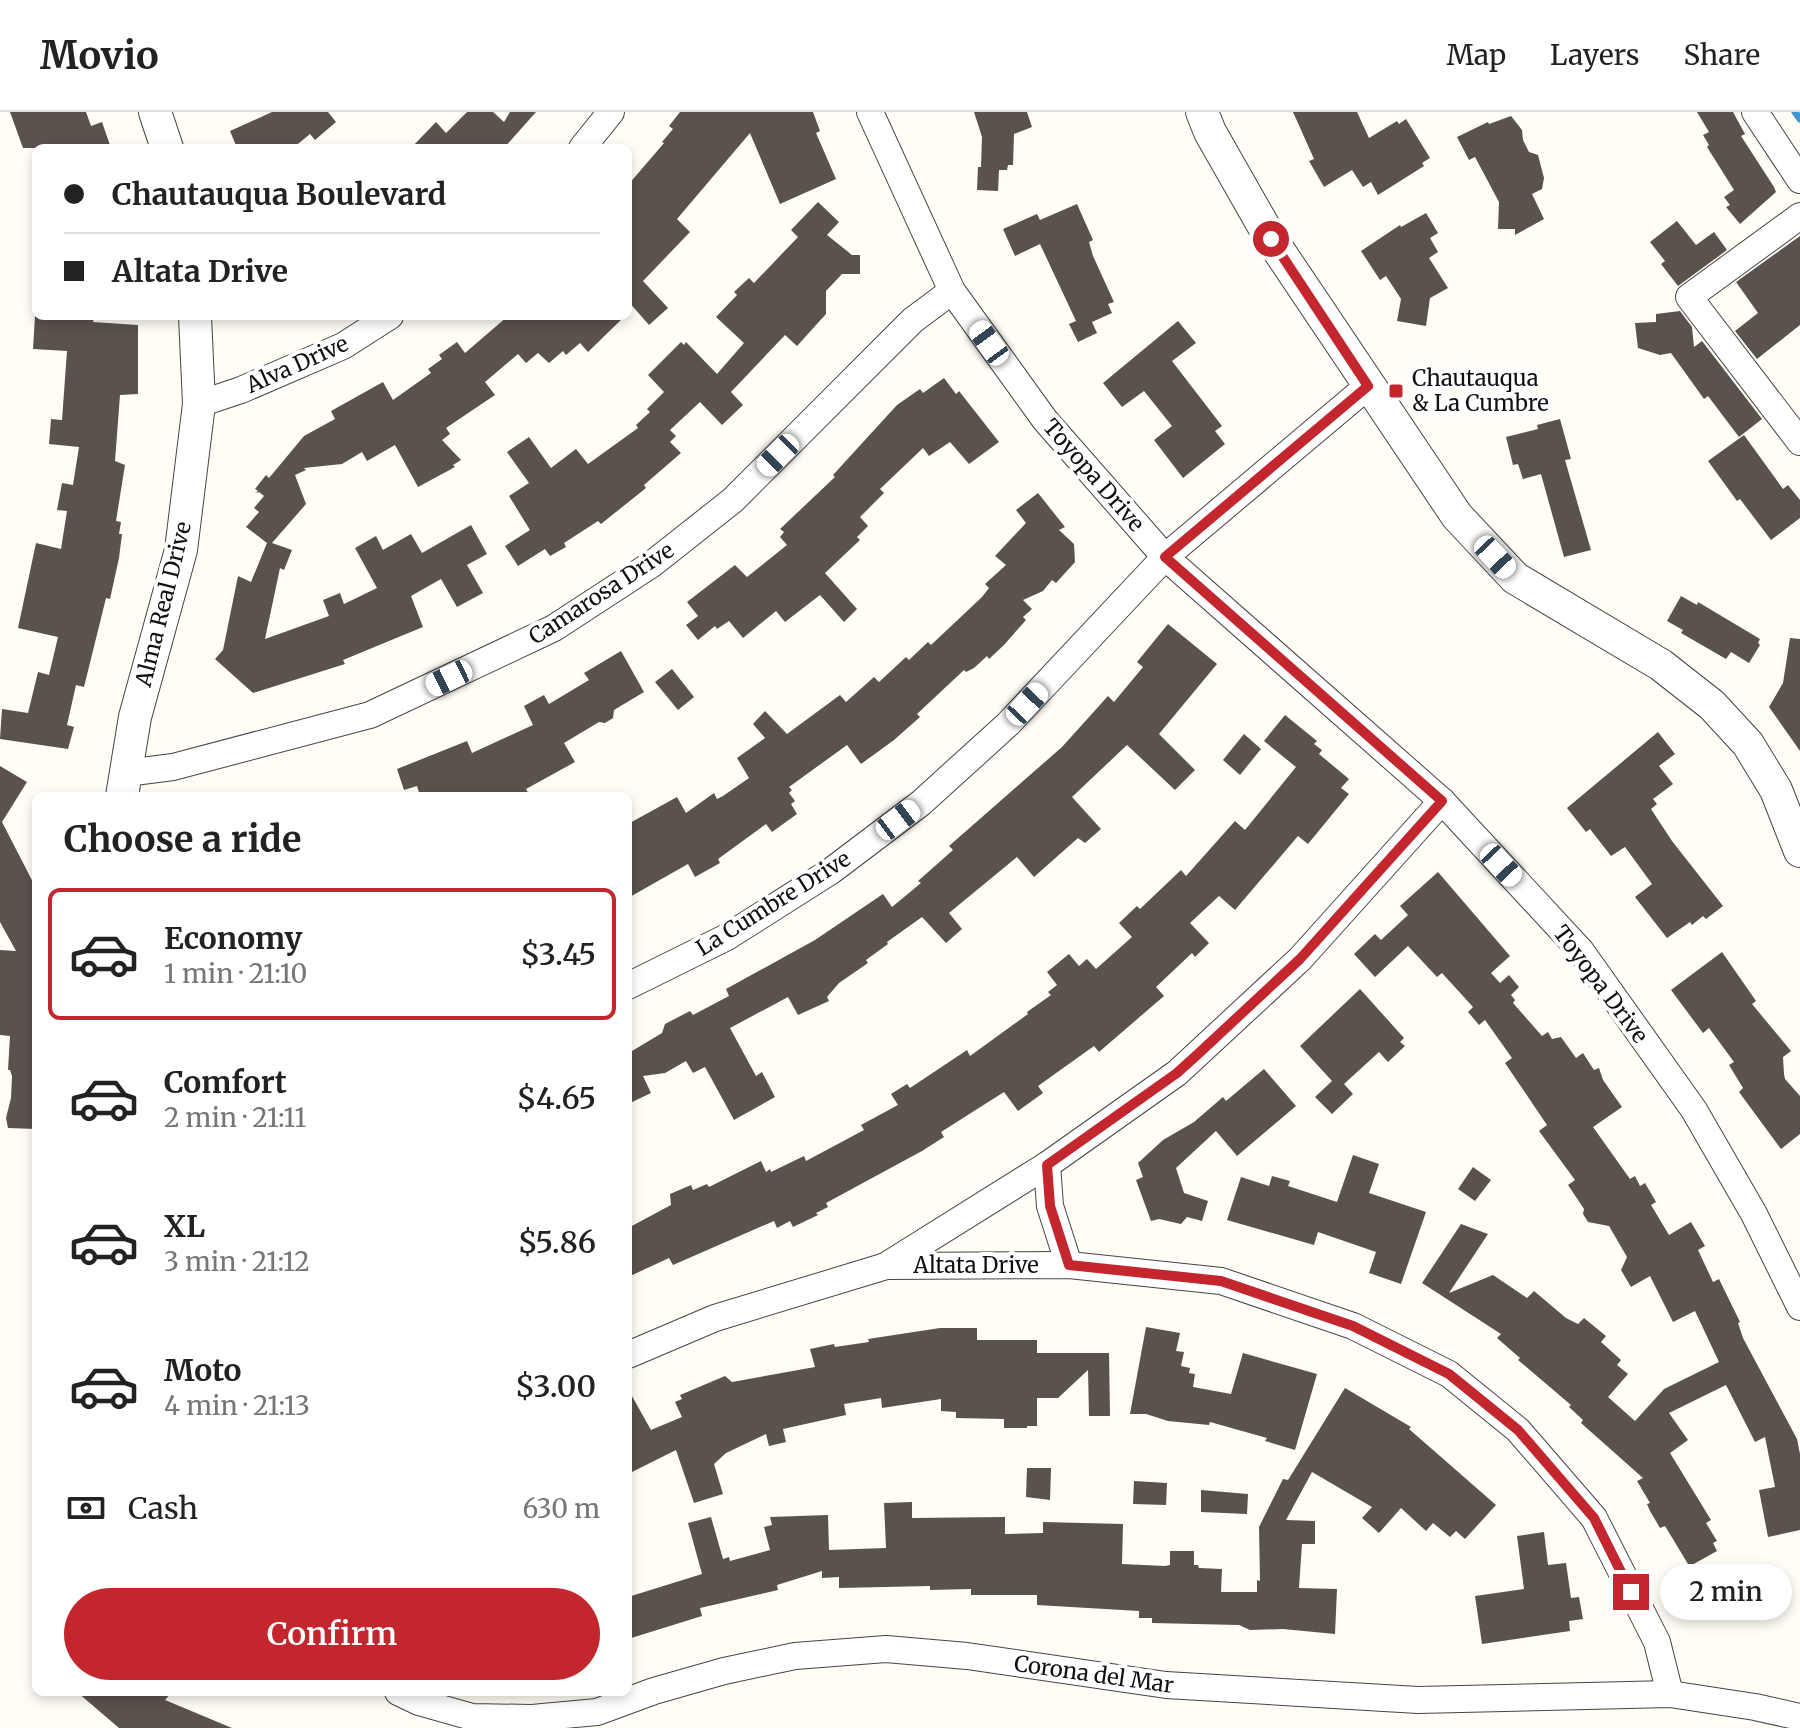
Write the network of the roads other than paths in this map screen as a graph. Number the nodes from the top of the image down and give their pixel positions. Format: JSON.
{"nodes":[{"id":1,"x":155,"y":112,"type":"edge"},
{"id":2,"x":611,"y":112,"type":"edge"},
{"id":3,"x":870,"y":112,"type":"edge"},
{"id":4,"x":1202,"y":112,"type":"edge"},
{"id":5,"x":1755,"y":112,"type":"edge"},
{"id":6,"x":166,"y":144,"type":"edge"},
{"id":7,"x":585,"y":144,"type":"edge"},
{"id":8,"x":1800,"y":180,"type":"edge"},
{"id":9,"x":1800,"y":216,"type":"edge"},
{"id":10,"x":952,"y":291,"type":"junction"},
{"id":11,"x":195,"y":320,"type":"edge"},
{"id":12,"x":384,"y":320,"type":"edge"},
{"id":13,"x":1368,"y":386,"type":"junction"},
{"id":14,"x":199,"y":404,"type":"junction"},
{"id":15,"x":1800,"y":442,"type":"edge"},
{"id":16,"x":1165,"y":557,"type":"junction"},
{"id":17,"x":124,"y":784,"type":"edge"},
{"id":18,"x":1442,"y":801,"type":"junction"},
{"id":19,"x":1800,"y":851,"type":"edge"},
{"id":20,"x":632,"y":984,"type":"edge"},
{"id":21,"x":1047,"y":1165,"type":"junction"},
{"id":22,"x":1069,"y":1265,"type":"junction"},
{"id":23,"x":886,"y":1266,"type":"junction"},
{"id":24,"x":1800,"y":1307,"type":"edge"},
{"id":25,"x":632,"y":1353,"type":"edge"},
{"id":26,"x":1670,"y":1694,"type":"junction"},
{"id":27,"x":406,"y":1696,"type":"edge"},
{"id":28,"x":1800,"y":1717,"type":"edge"}],
"edges":[{"from":1,"to":6,"type":"street"},
{"from":2,"to":7,"type":"street"},
{"from":3,"to":10,"type":"street","name":"Toyopa Drive"},
{"from":4,"to":13,"type":"street"},
{"from":5,"to":8,"type":"street"},
{"from":9,"to":15,"type":"street"},
{"from":10,"to":16,"type":"street","name":"Toyopa Drive"},
{"from":10,"to":17,"type":"street","name":"Camarosa Drive"},
{"from":11,"to":14,"type":"street","name":"Alma Real Drive"},
{"from":12,"to":14,"type":"street","name":"Alva Drive"},
{"from":13,"to":16,"type":"street","name":"La Cumbre Drive"},
{"from":13,"to":19,"type":"street"},
{"from":14,"to":17,"type":"street","name":"Alma Real Drive"},
{"from":16,"to":18,"type":"street","name":"Toyopa Drive"},
{"from":16,"to":20,"type":"street","name":"La Cumbre Drive"},
{"from":18,"to":21,"type":"street"},
{"from":18,"to":24,"type":"street","name":"Toyopa Drive"},
{"from":21,"to":22,"type":"street"},
{"from":21,"to":23,"type":"street"},
{"from":22,"to":23,"type":"street","name":"Altata Drive"},
{"from":22,"to":26,"type":"street","name":"Altata Drive"},
{"from":23,"to":25,"type":"street","name":"Altata Drive"},
{"from":26,"to":27,"type":"street","name":"Corona del Mar"},
{"from":26,"to":28,"type":"street","name":"Corona del Mar"}]}
